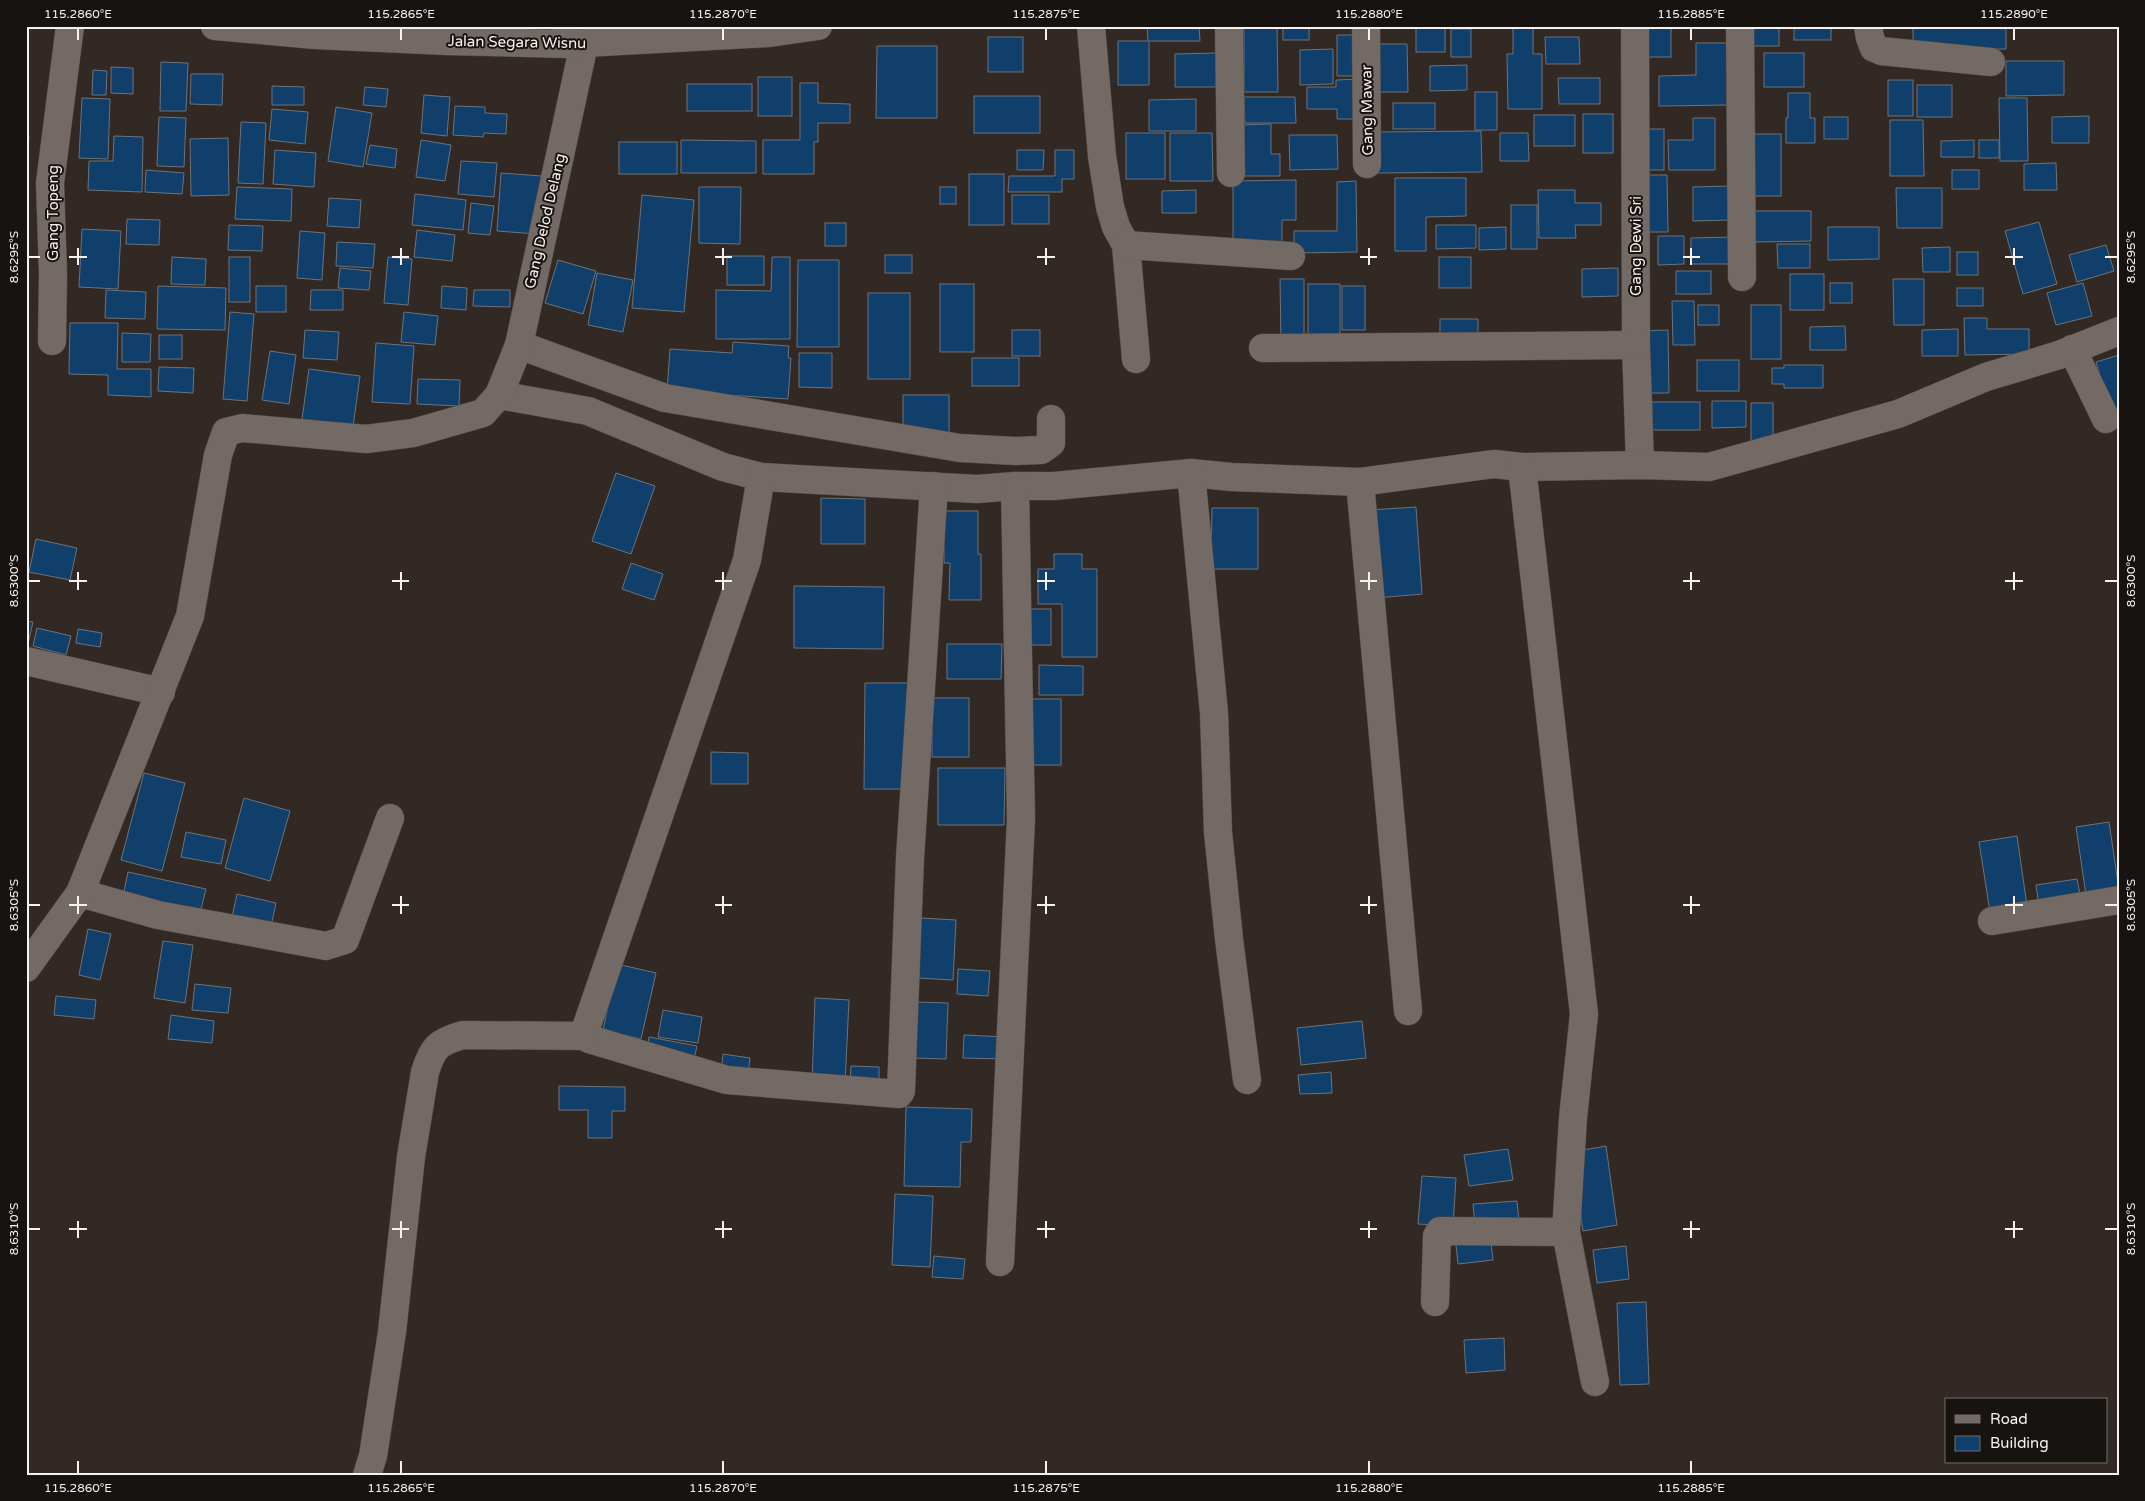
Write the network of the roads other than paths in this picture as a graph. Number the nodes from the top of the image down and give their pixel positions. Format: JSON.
{"nodes":[{"id":1,"x":70,"y":26,"type":"edge"},
{"id":2,"x":216,"y":26,"type":"edge"},
{"id":3,"x":818,"y":26,"type":"edge"},
{"id":4,"x":1092,"y":26,"type":"edge"},
{"id":5,"x":1228,"y":26,"type":"edge"},
{"id":6,"x":1366,"y":26,"type":"edge"},
{"id":7,"x":1635,"y":26,"type":"edge"},
{"id":8,"x":1740,"y":26,"type":"edge"},
{"id":9,"x":1868,"y":26,"type":"edge"},
{"id":10,"x":572,"y":38,"type":"edge"},
{"id":11,"x":1991,"y":62,"type":"dead end"},
{"id":12,"x":1367,"y":164,"type":"dead end"},
{"id":13,"x":1231,"y":173,"type":"dead end"},
{"id":14,"x":1126,"y":245,"type":"junction"},
{"id":15,"x":1291,"y":256,"type":"dead end"},
{"id":16,"x":1742,"y":277,"type":"dead end"},
{"id":17,"x":2119,"y":331,"type":"edge"},
{"id":18,"x":52,"y":341,"type":"dead end"},
{"id":19,"x":519,"y":345,"type":"junction"},
{"id":20,"x":1636,"y":345,"type":"junction"},
{"id":21,"x":1263,"y":348,"type":"dead end"},
{"id":22,"x":2072,"y":349,"type":"junction"},
{"id":23,"x":1136,"y":359,"type":"dead end"},
{"id":24,"x":499,"y":395,"type":"junction"},
{"id":25,"x":1051,"y":419,"type":"dead end"},
{"id":26,"x":2106,"y":419,"type":"dead end"},
{"id":27,"x":1640,"y":465,"type":"junction"},
{"id":28,"x":1522,"y":467,"type":"junction"},
{"id":29,"x":1191,"y":472,"type":"junction"},
{"id":30,"x":761,"y":477,"type":"junction"},
{"id":31,"x":1360,"y":482,"type":"junction"},
{"id":32,"x":934,"y":486,"type":"junction"},
{"id":33,"x":1015,"y":486,"type":"junction"},
{"id":34,"x":26,"y":661,"type":"edge"},
{"id":35,"x":160,"y":692,"type":"junction"},
{"id":36,"x":390,"y":818,"type":"dead end"},
{"id":37,"x":80,"y":893,"type":"junction"},
{"id":38,"x":2119,"y":900,"type":"edge"},
{"id":39,"x":1992,"y":921,"type":"dead end"},
{"id":40,"x":26,"y":968,"type":"edge"},
{"id":41,"x":1408,"y":1012,"type":"dead end"},
{"id":42,"x":586,"y":1036,"type":"junction"},
{"id":43,"x":1247,"y":1080,"type":"dead end"},
{"id":44,"x":1566,"y":1232,"type":"junction"},
{"id":45,"x":1000,"y":1262,"type":"dead end"},
{"id":46,"x":1435,"y":1302,"type":"dead end"},
{"id":47,"x":1595,"y":1382,"type":"dead end"},
{"id":48,"x":367,"y":1475,"type":"edge"}],
"edges":[{"from":1,"to":18,"type":"street","name":"Gang Topeng"},
{"from":2,"to":10,"type":"street","name":"Jalan Segara Wisnu"},
{"from":3,"to":10,"type":"street","name":"Jalan Segara Wisnu"},
{"from":4,"to":14,"type":"street"},
{"from":5,"to":13,"type":"street"},
{"from":6,"to":12,"type":"street","name":"Gang Mawar"},
{"from":7,"to":20,"type":"street","name":"Gang Dewi Sri"},
{"from":8,"to":16,"type":"street"},
{"from":9,"to":11,"type":"street"},
{"from":10,"to":19,"type":"street","name":"Gang Delod Delang"},
{"from":14,"to":15,"type":"street"},
{"from":14,"to":23,"type":"street"},
{"from":17,"to":22,"type":"street"},
{"from":19,"to":24,"type":"street","name":"Gang Delod Delang"},
{"from":19,"to":25,"type":"street"},
{"from":20,"to":21,"type":"street"},
{"from":20,"to":27,"type":"street","name":"Gang Dewi Sri"},
{"from":22,"to":26,"type":"street"},
{"from":22,"to":27,"type":"street"},
{"from":24,"to":30,"type":"street"},
{"from":24,"to":35,"type":"street"},
{"from":27,"to":28,"type":"street"},
{"from":28,"to":31,"type":"street"},
{"from":28,"to":44,"type":"street"},
{"from":29,"to":31,"type":"street"},
{"from":29,"to":33,"type":"street"},
{"from":29,"to":43,"type":"street"},
{"from":30,"to":32,"type":"street"},
{"from":30,"to":42,"type":"street"},
{"from":31,"to":41,"type":"street"},
{"from":32,"to":33,"type":"street"},
{"from":32,"to":42,"type":"street"},
{"from":33,"to":45,"type":"street"},
{"from":34,"to":35,"type":"street"},
{"from":35,"to":37,"type":"street"},
{"from":36,"to":37,"type":"street"},
{"from":37,"to":40,"type":"street"},
{"from":38,"to":39,"type":"street"},
{"from":42,"to":48,"type":"street"},
{"from":44,"to":46,"type":"street"},
{"from":44,"to":47,"type":"street"}]}
